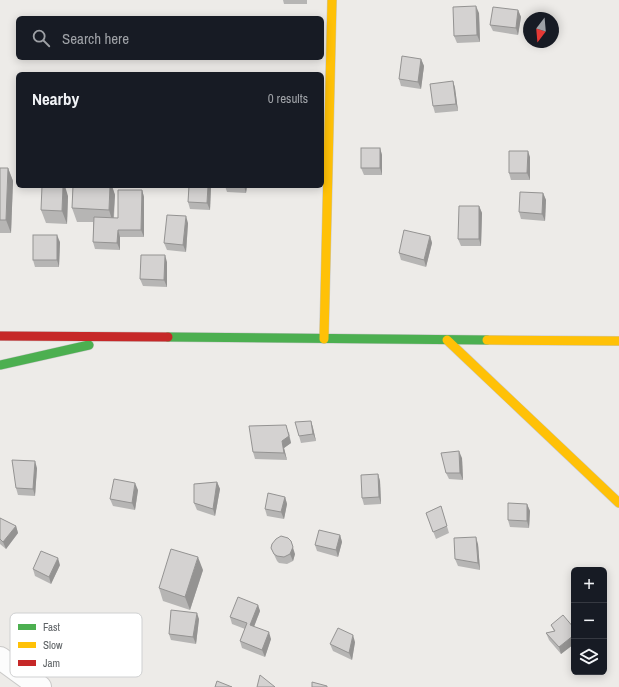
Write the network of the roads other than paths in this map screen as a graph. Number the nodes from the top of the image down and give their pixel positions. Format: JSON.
{"nodes":[{"id":1,"x":332,"y":0,"type":"edge"},
{"id":2,"x":0,"y":336,"type":"edge"},
{"id":3,"x":126,"y":337,"type":"junction"},
{"id":4,"x":324,"y":339,"type":"junction"},
{"id":5,"x":447,"y":340,"type":"junction"},
{"id":6,"x":619,"y":341,"type":"edge"},
{"id":7,"x":0,"y":365,"type":"edge"},
{"id":8,"x":619,"y":503,"type":"edge"},
{"id":9,"x":0,"y":658,"type":"edge"},
{"id":10,"x":10,"y":665,"type":"edge"},
{"id":11,"x":26,"y":677,"type":"edge"},
{"id":12,"x":40,"y":687,"type":"edge"}],
"edges":[{"from":1,"to":4,"type":"street"},
{"from":2,"to":3,"type":"street"},
{"from":3,"to":4,"type":"street"},
{"from":3,"to":7,"type":"street"},
{"from":4,"to":5,"type":"street"},
{"from":5,"to":6,"type":"street"},
{"from":5,"to":8,"type":"street"},
{"from":9,"to":10,"type":"street"},
{"from":11,"to":12,"type":"street"}]}
